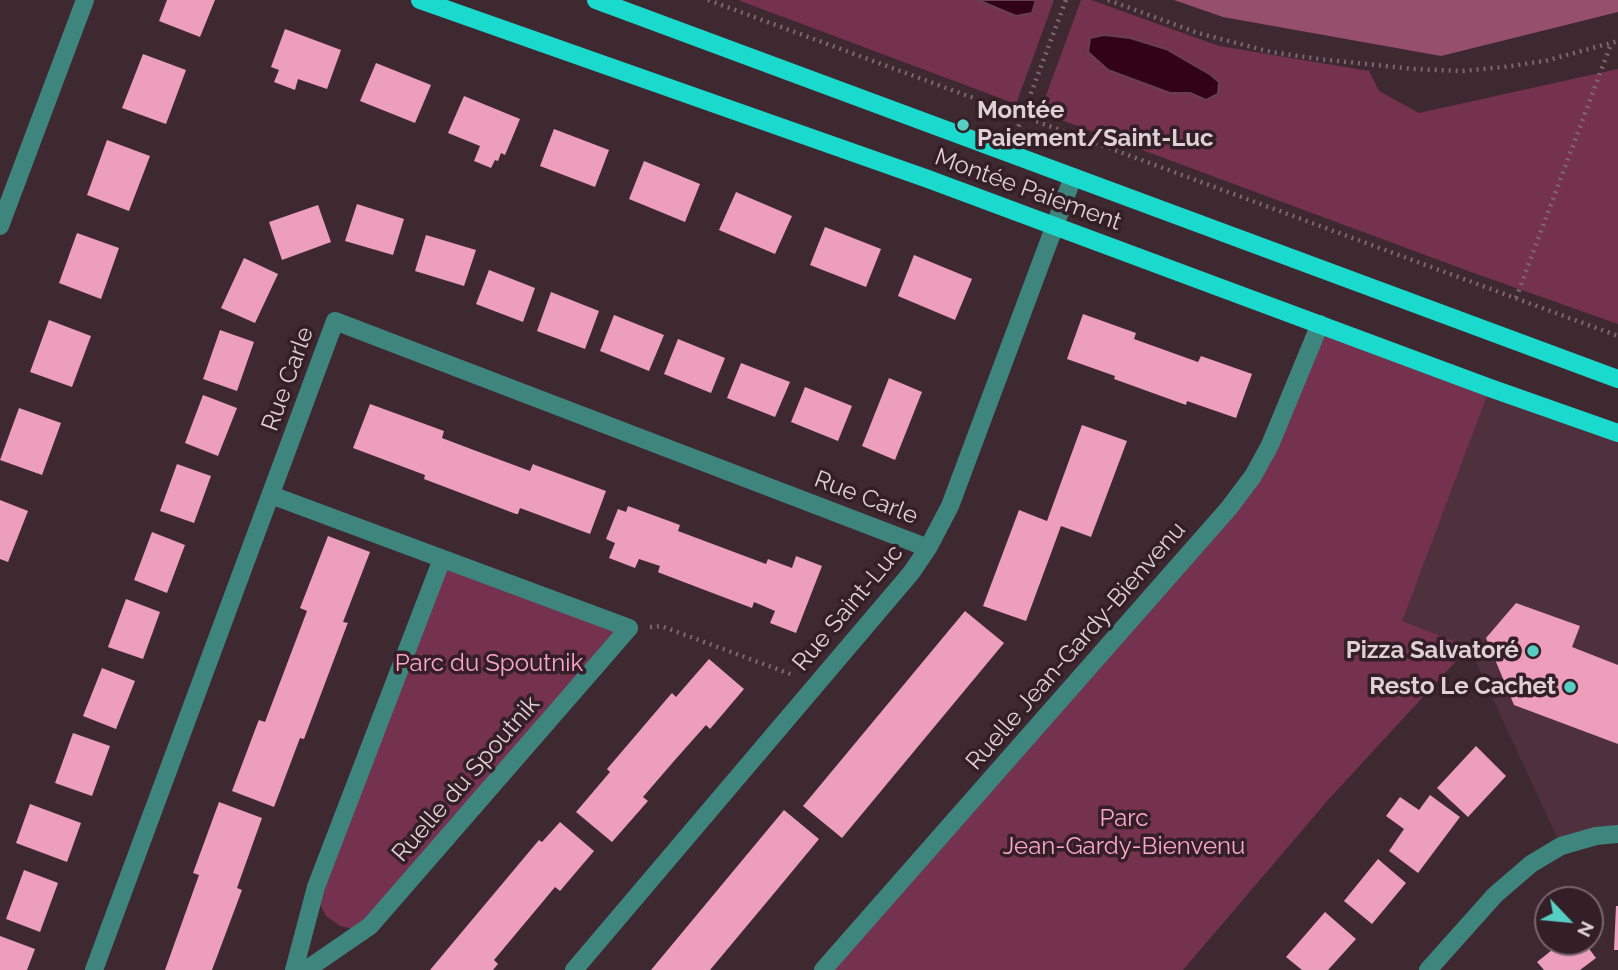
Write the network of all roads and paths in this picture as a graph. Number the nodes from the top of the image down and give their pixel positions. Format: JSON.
{"nodes":[{"id":1,"x":85,"y":0,"type":"edge"},
{"id":2,"x":420,"y":0,"type":"edge"},
{"id":3,"x":596,"y":0,"type":"edge"},
{"id":4,"x":708,"y":0,"type":"edge"},
{"id":5,"x":1066,"y":0,"type":"edge"},
{"id":6,"x":1108,"y":0,"type":"edge"},
{"id":7,"x":1618,"y":41,"type":"edge"},
{"id":8,"x":1611,"y":43,"type":"junction"},
{"id":9,"x":1023,"y":115,"type":"junction"},
{"id":10,"x":1009,"y":153,"type":"junction"},
{"id":11,"x":1073,"y":177,"type":"junction"},
{"id":12,"x":0,"y":226,"type":"edge"},
{"id":13,"x":1055,"y":226,"type":"junction"},
{"id":14,"x":1516,"y":298,"type":"junction"},
{"id":15,"x":1320,"y":324,"type":"junction"},
{"id":16,"x":1618,"y":336,"type":"edge"},
{"id":17,"x":1618,"y":379,"type":"edge"},
{"id":18,"x":1618,"y":433,"type":"edge"},
{"id":19,"x":271,"y":495,"type":"junction"},
{"id":20,"x":928,"y":548,"type":"junction"},
{"id":21,"x":442,"y":559,"type":"junction"},
{"id":22,"x":629,"y":628,"type":"junction"},
{"id":23,"x":817,"y":684,"type":"junction"},
{"id":24,"x":1618,"y":834,"type":"edge"},
{"id":25,"x":94,"y":970,"type":"edge"},
{"id":26,"x":294,"y":970,"type":"edge"},
{"id":27,"x":306,"y":970,"type":"edge"},
{"id":28,"x":574,"y":970,"type":"edge"},
{"id":29,"x":822,"y":970,"type":"edge"},
{"id":30,"x":1428,"y":970,"type":"edge"}],
"edges":[{"from":1,"to":12,"type":"street"},
{"from":2,"to":13,"type":"main road","name":"Montée Paiement"},
{"from":3,"to":10,"type":"main road","name":"Montée Paiement"},
{"from":4,"to":9,"type":"path"},
{"from":5,"to":9,"type":"path"},
{"from":6,"to":8,"type":"path"},
{"from":7,"to":8,"type":"path"},
{"from":8,"to":14,"type":"path"},
{"from":9,"to":10,"type":"path"},
{"from":9,"to":14,"type":"path"},
{"from":10,"to":11,"type":"main road","name":"Montée Paiement"},
{"from":11,"to":13,"type":"street","name":"Rue Saint-Luc"},
{"from":11,"to":17,"type":"main road","name":"Montée Paiement"},
{"from":13,"to":15,"type":"main road","name":"Montée Paiement"},
{"from":13,"to":20,"type":"street","name":"Rue Saint-Luc"},
{"from":14,"to":16,"type":"path"},
{"from":15,"to":18,"type":"main road","name":"Montée Paiement"},
{"from":15,"to":29,"type":"street","name":"Ruelle Jean-Gardy-Bienvenu"},
{"from":19,"to":20,"type":"street","name":"Rue Carle"},
{"from":19,"to":21,"type":"street"},
{"from":19,"to":25,"type":"street","name":"Rue Carle"},
{"from":20,"to":23,"type":"street","name":"Rue Saint-Luc"},
{"from":21,"to":22,"type":"street"},
{"from":21,"to":26,"type":"street"},
{"from":22,"to":23,"type":"path"},
{"from":22,"to":27,"type":"street","name":"Ruelle du Spoutnik"},
{"from":23,"to":28,"type":"street","name":"Rue Saint-Luc"},
{"from":24,"to":30,"type":"street"}]}
